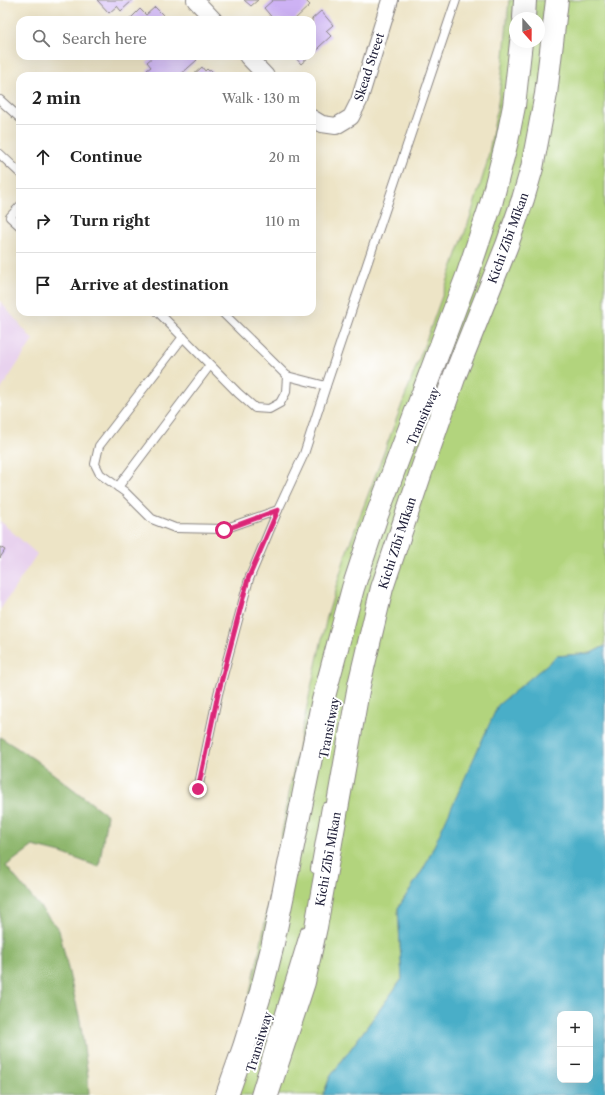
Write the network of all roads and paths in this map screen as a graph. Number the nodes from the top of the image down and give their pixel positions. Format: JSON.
{"nodes":[{"id":1,"x":196,"y":0,"type":"edge"},
{"id":2,"x":390,"y":0,"type":"edge"},
{"id":3,"x":456,"y":0,"type":"edge"},
{"id":4,"x":525,"y":0,"type":"edge"},
{"id":5,"x":557,"y":0,"type":"edge"},
{"id":6,"x":524,"y":12,"type":"edge"},
{"id":7,"x":210,"y":16,"type":"edge"},
{"id":8,"x":520,"y":48,"type":"edge"},
{"id":9,"x":251,"y":60,"type":"edge"},
{"id":10,"x":262,"y":72,"type":"edge"},
{"id":11,"x":0,"y":100,"type":"edge"},
{"id":12,"x":16,"y":114,"type":"edge"},
{"id":13,"x":316,"y":120,"type":"edge"},
{"id":14,"x":0,"y":154,"type":"edge"},
{"id":15,"x":16,"y":169,"type":"edge"},
{"id":16,"x":16,"y":210,"type":"edge"},
{"id":17,"x":16,"y":222,"type":"edge"},
{"id":18,"x":162,"y":316,"type":"edge"},
{"id":19,"x":226,"y":316,"type":"edge"},
{"id":20,"x":183,"y":337,"type":"junction"},
{"id":21,"x":210,"y":365,"type":"junction"},
{"id":22,"x":455,"y":375,"type":"junction"},
{"id":23,"x":287,"y":376,"type":"junction"},
{"id":24,"x":326,"y":386,"type":"junction"},
{"id":25,"x":416,"y":460,"type":"dead end"},
{"id":26,"x":118,"y":487,"type":"junction"},
{"id":27,"x":278,"y":510,"type":"junction"},
{"id":28,"x":198,"y":789,"type":"dead end"},
{"id":29,"x":327,"y":801,"type":"dead end"},
{"id":30,"x":314,"y":878,"type":"dead end"},
{"id":31,"x":307,"y":922,"type":"dead end"},
{"id":32,"x":227,"y":1095,"type":"edge"},
{"id":33,"x":255,"y":1095,"type":"edge"},
{"id":34,"x":267,"y":1095,"type":"edge"}],
"edges":[{"from":1,"to":7,"type":"street"},
{"from":2,"to":13,"type":"street","name":"Skead Street"},
{"from":3,"to":24,"type":"lane"},
{"from":4,"to":6,"type":"highway"},
{"from":5,"to":22,"type":"highway","name":"Kichi Zībī Mīkan"},
{"from":8,"to":32,"type":"highway"},
{"from":9,"to":10,"type":"street"},
{"from":11,"to":12,"type":"lane"},
{"from":14,"to":15,"type":"lane"},
{"from":16,"to":17,"type":"lane"},
{"from":18,"to":20,"type":"lane"},
{"from":19,"to":23,"type":"lane"},
{"from":20,"to":21,"type":"lane"},
{"from":20,"to":26,"type":"lane"},
{"from":21,"to":23,"type":"lane"},
{"from":21,"to":26,"type":"lane"},
{"from":22,"to":25,"type":"lane","name":"Transitway"},
{"from":22,"to":34,"type":"highway","name":"Kichi Zībī Mīkan"},
{"from":23,"to":24,"type":"lane"},
{"from":24,"to":27,"type":"lane"},
{"from":26,"to":27,"type":"lane"},
{"from":27,"to":28,"type":"lane"},
{"from":29,"to":30,"type":"lane"},
{"from":31,"to":33,"type":"lane","name":"Transitway"}]}
